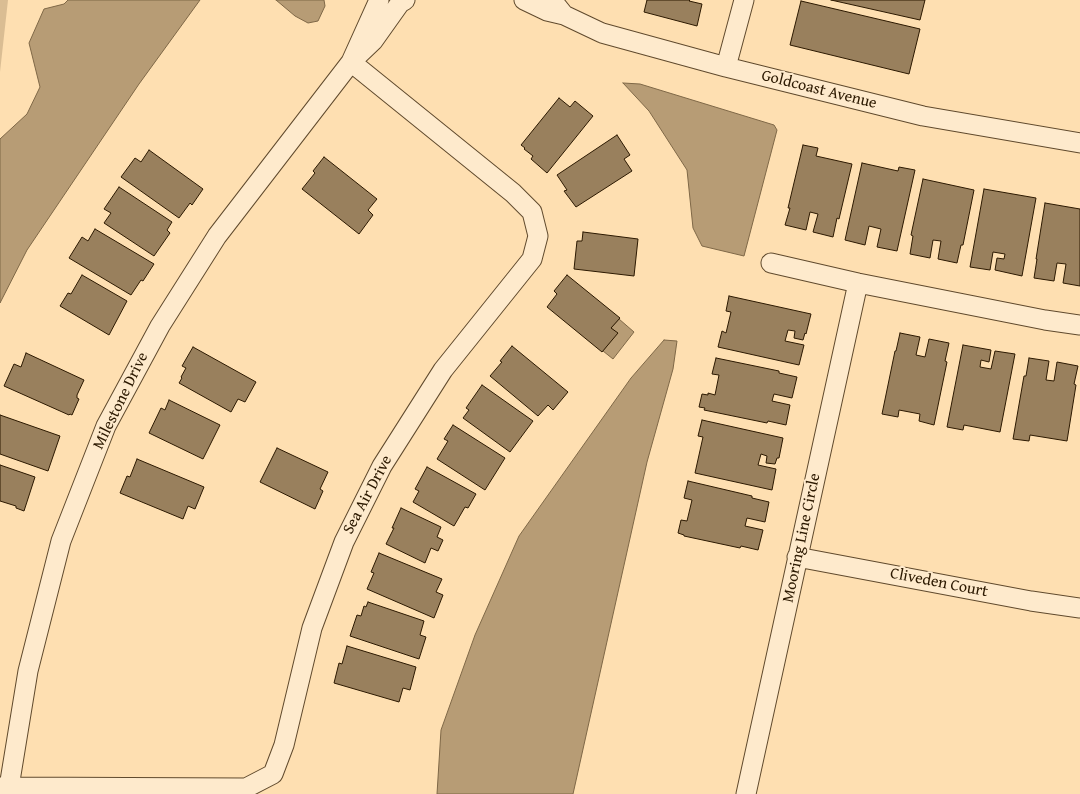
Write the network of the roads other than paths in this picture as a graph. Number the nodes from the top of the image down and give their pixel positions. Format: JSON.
{"nodes":[{"id":1,"x":379,"y":0,"type":"edge"},
{"id":2,"x":404,"y":0,"type":"edge"},
{"id":3,"x":524,"y":0,"type":"edge"},
{"id":4,"x":552,"y":0,"type":"edge"},
{"id":5,"x":744,"y":0,"type":"edge"},
{"id":6,"x":564,"y":15,"type":"junction"},
{"id":7,"x":351,"y":62,"type":"junction"},
{"id":8,"x":726,"y":67,"type":"junction"},
{"id":9,"x":1080,"y":144,"type":"edge"},
{"id":10,"x":771,"y":263,"type":"dead end"},
{"id":11,"x":858,"y":283,"type":"junction"},
{"id":12,"x":1080,"y":325,"type":"edge"},
{"id":13,"x":797,"y":556,"type":"junction"},
{"id":14,"x":1080,"y":608,"type":"edge"},
{"id":15,"x":6,"y":790,"type":"edge"},
{"id":16,"x":746,"y":794,"type":"edge"}],
"edges":[{"from":1,"to":7,"type":"street","name":"Milestone Drive"},
{"from":2,"to":7,"type":"street","name":"Milestone Drive"},
{"from":3,"to":6,"type":"street","name":"Goldcoast Avenue"},
{"from":4,"to":6,"type":"street","name":"Goldcoast Avenue"},
{"from":5,"to":8,"type":"street"},
{"from":6,"to":8,"type":"street","name":"Goldcoast Avenue"},
{"from":7,"to":15,"type":"street","name":"Milestone Drive"},
{"from":7,"to":15,"type":"street","name":"Sea Air Drive"},
{"from":8,"to":9,"type":"street","name":"Goldcoast Avenue"},
{"from":10,"to":11,"type":"street"},
{"from":11,"to":12,"type":"street"},
{"from":11,"to":13,"type":"street","name":"Mooring Line Circle"},
{"from":13,"to":14,"type":"street","name":"Cliveden Court"},
{"from":13,"to":16,"type":"street","name":"Mooring Line Circle"}]}
